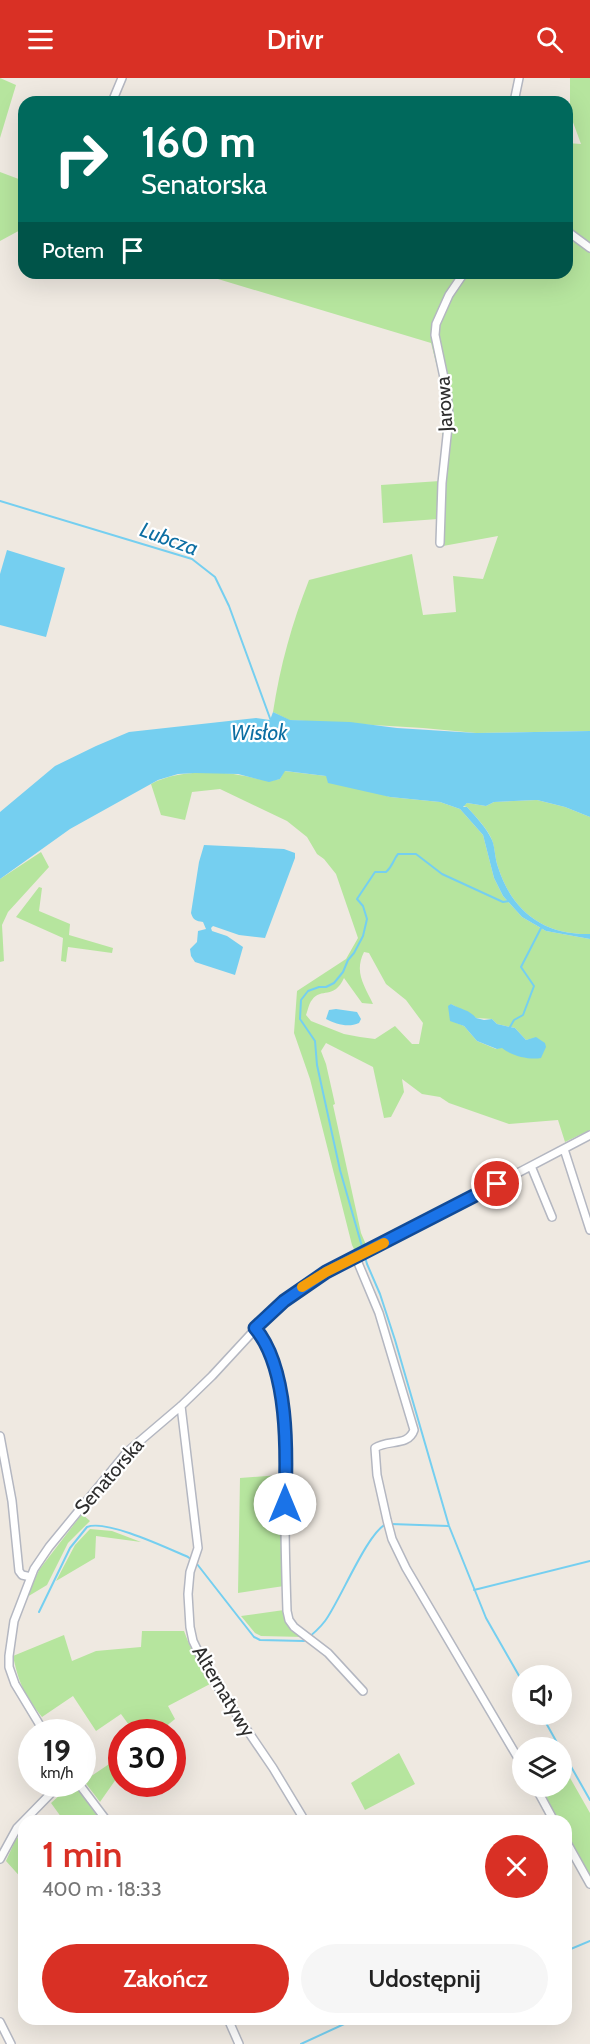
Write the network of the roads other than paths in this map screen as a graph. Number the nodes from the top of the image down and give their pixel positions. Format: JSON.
{"nodes":[{"id":1,"x":122,"y":78,"type":"edge"},
{"id":2,"x":519,"y":78,"type":"edge"},
{"id":3,"x":114,"y":96,"type":"edge"},
{"id":4,"x":515,"y":96,"type":"edge"},
{"id":5,"x":573,"y":235,"type":"edge"},
{"id":6,"x":590,"y":248,"type":"edge"},
{"id":7,"x":460,"y":279,"type":"edge"},
{"id":8,"x":440,"y":543,"type":"dead end"},
{"id":9,"x":590,"y":1135,"type":"edge"},
{"id":10,"x":564,"y":1149,"type":"junction"},
{"id":11,"x":531,"y":1166,"type":"junction"},
{"id":12,"x":552,"y":1216,"type":"dead end"},
{"id":13,"x":590,"y":1230,"type":"edge"},
{"id":14,"x":356,"y":1258,"type":"junction"},
{"id":15,"x":255,"y":1328,"type":"junction"},
{"id":16,"x":181,"y":1406,"type":"junction"},
{"id":17,"x":0,"y":1436,"type":"edge"},
{"id":18,"x":31,"y":1577,"type":"junction"},
{"id":19,"x":363,"y":1691,"type":"dead end"},
{"id":20,"x":36,"y":1719,"type":"edge"},
{"id":21,"x":512,"y":1749,"type":"edge"},
{"id":22,"x":47,"y":1797,"type":"edge"},
{"id":23,"x":89,"y":1797,"type":"edge"},
{"id":24,"x":541,"y":1797,"type":"edge"},
{"id":25,"x":30,"y":1815,"type":"edge"},
{"id":26,"x":102,"y":1815,"type":"edge"},
{"id":27,"x":301,"y":1815,"type":"edge"},
{"id":28,"x":551,"y":1815,"type":"edge"},
{"id":29,"x":18,"y":1827,"type":"edge"},
{"id":30,"x":572,"y":1852,"type":"edge"},
{"id":31,"x":0,"y":1859,"type":"edge"},
{"id":32,"x":590,"y":1884,"type":"edge"},
{"id":33,"x":0,"y":2022,"type":"edge"},
{"id":34,"x":231,"y":2025,"type":"edge"},
{"id":35,"x":11,"y":2044,"type":"edge"},
{"id":36,"x":239,"y":2044,"type":"edge"}],
"edges":[{"from":1,"to":3,"type":"street"},
{"from":2,"to":4,"type":"street"},
{"from":5,"to":6,"type":"street"},
{"from":7,"to":8,"type":"street","name":"Jarowa"},
{"from":9,"to":10,"type":"street","name":"Senatorska"},
{"from":10,"to":11,"type":"street","name":"Senatorska"},
{"from":10,"to":13,"type":"street"},
{"from":11,"to":12,"type":"street"},
{"from":11,"to":14,"type":"street","name":"Senatorska"},
{"from":14,"to":15,"type":"street","name":"Senatorska"},
{"from":14,"to":21,"type":"street"},
{"from":15,"to":16,"type":"street","name":"Senatorska"},
{"from":15,"to":19,"type":"street"},
{"from":16,"to":18,"type":"street","name":"Senatorska"},
{"from":16,"to":27,"type":"street","name":"Alternatywy"},
{"from":17,"to":18,"type":"street"},
{"from":18,"to":20,"type":"street","name":"Senatorska"},
{"from":22,"to":25,"type":"street"},
{"from":23,"to":26,"type":"street"},
{"from":24,"to":28,"type":"street"},
{"from":29,"to":31,"type":"street"},
{"from":30,"to":32,"type":"street"},
{"from":33,"to":35,"type":"street"},
{"from":34,"to":36,"type":"street"}]}
